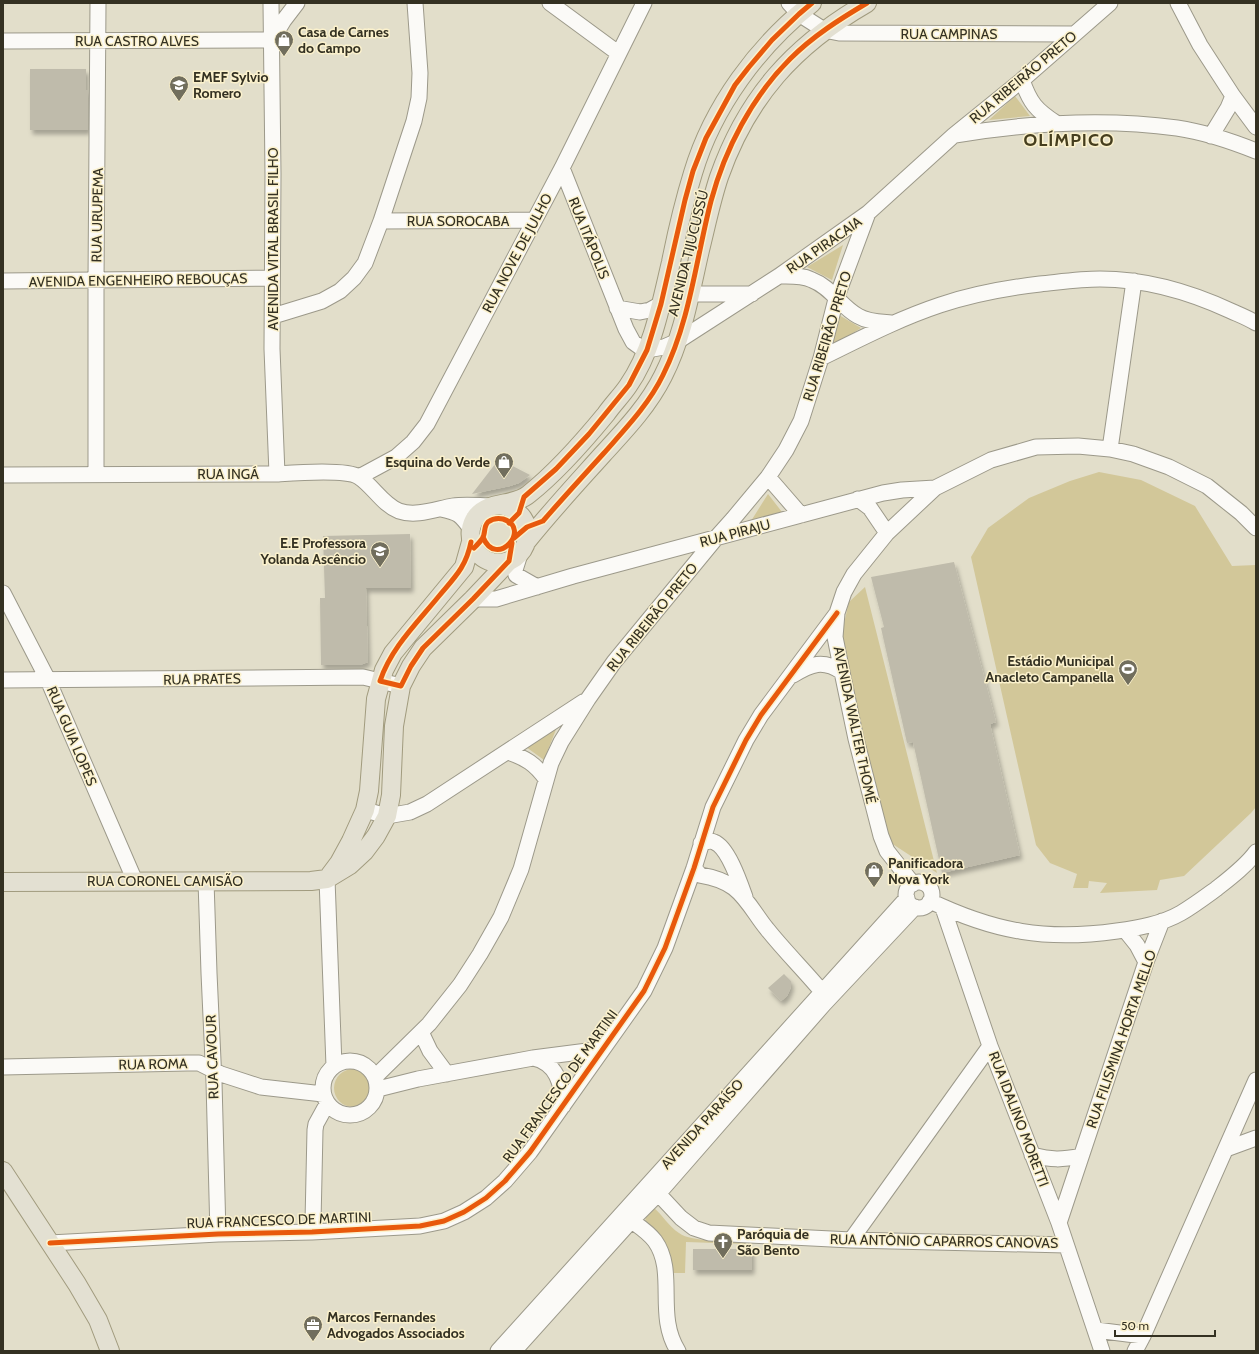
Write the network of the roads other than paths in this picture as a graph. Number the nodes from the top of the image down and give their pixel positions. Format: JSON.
{"nodes":[{"id":1,"x":98,"y":3,"type":"edge"},
{"id":2,"x":271,"y":3,"type":"edge"},
{"id":3,"x":297,"y":3,"type":"edge"},
{"id":4,"x":415,"y":3,"type":"edge"},
{"id":5,"x":550,"y":3,"type":"edge"},
{"id":6,"x":644,"y":3,"type":"edge"},
{"id":7,"x":867,"y":3,"type":"edge"},
{"id":8,"x":1110,"y":3,"type":"edge"},
{"id":9,"x":1178,"y":3,"type":"edge"},
{"id":10,"x":800,"y":7,"type":"edge"},
{"id":11,"x":824,"y":30,"type":"junction"},
{"id":12,"x":1074,"y":34,"type":"junction"},
{"id":13,"x":99,"y":40,"type":"junction"},
{"id":14,"x":272,"y":40,"type":"junction"},
{"id":15,"x":3,"y":41,"type":"edge"},
{"id":16,"x":618,"y":53,"type":"junction"},
{"id":17,"x":1022,"y":80,"type":"junction"},
{"id":18,"x":1233,"y":96,"type":"junction"},
{"id":19,"x":1056,"y":123,"type":"junction"},
{"id":20,"x":1256,"y":127,"type":"edge"},
{"id":21,"x":954,"y":135,"type":"junction"},
{"id":22,"x":1211,"y":136,"type":"junction"},
{"id":23,"x":1256,"y":151,"type":"edge"},
{"id":24,"x":562,"y":168,"type":"junction"},
{"id":25,"x":868,"y":213,"type":"junction"},
{"id":26,"x":534,"y":220,"type":"junction"},
{"id":27,"x":382,"y":221,"type":"junction"},
{"id":28,"x":779,"y":276,"type":"junction"},
{"id":29,"x":272,"y":278,"type":"junction"},
{"id":30,"x":96,"y":280,"type":"junction"},
{"id":31,"x":3,"y":281,"type":"edge"},
{"id":32,"x":1134,"y":281,"type":"junction"},
{"id":33,"x":690,"y":294,"type":"junction"},
{"id":34,"x":752,"y":294,"type":"junction"},
{"id":35,"x":836,"y":299,"type":"junction"},
{"id":36,"x":661,"y":304,"type":"junction"},
{"id":37,"x":617,"y":308,"type":"junction"},
{"id":38,"x":273,"y":316,"type":"junction"},
{"id":39,"x":1256,"y":323,"type":"edge"},
{"id":40,"x":891,"y":324,"type":"junction"},
{"id":41,"x":678,"y":341,"type":"junction"},
{"id":42,"x":647,"y":350,"type":"junction"},
{"id":43,"x":821,"y":358,"type":"junction"},
{"id":44,"x":1110,"y":449,"type":"junction"},
{"id":45,"x":277,"y":474,"type":"junction"},
{"id":46,"x":3,"y":475,"type":"edge"},
{"id":47,"x":96,"y":475,"type":"junction"},
{"id":48,"x":359,"y":477,"type":"junction"},
{"id":49,"x":768,"y":477,"type":"junction"},
{"id":50,"x":935,"y":488,"type":"junction"},
{"id":51,"x":858,"y":499,"type":"junction"},
{"id":52,"x":497,"y":506,"type":"junction"},
{"id":53,"x":440,"y":509,"type":"junction"},
{"id":54,"x":801,"y":516,"type":"junction"},
{"id":55,"x":1256,"y":528,"type":"edge"},
{"id":56,"x":887,"y":532,"type":"junction"},
{"id":57,"x":471,"y":535,"type":"junction"},
{"id":58,"x":716,"y":538,"type":"junction"},
{"id":59,"x":518,"y":552,"type":"junction"},
{"id":60,"x":537,"y":587,"type":"junction"},
{"id":61,"x":3,"y":593,"type":"edge"},
{"id":62,"x":473,"y":599,"type":"junction"},
{"id":63,"x":837,"y":613,"type":"junction"},
{"id":64,"x":842,"y":672,"type":"junction"},
{"id":65,"x":790,"y":677,"type":"junction"},
{"id":66,"x":3,"y":680,"type":"edge"},
{"id":67,"x":48,"y":680,"type":"junction"},
{"id":68,"x":380,"y":681,"type":"junction"},
{"id":69,"x":401,"y":686,"type":"junction"},
{"id":70,"x":588,"y":699,"type":"junction"},
{"id":71,"x":508,"y":752,"type":"junction"},
{"id":72,"x":546,"y":779,"type":"junction"},
{"id":73,"x":365,"y":810,"type":"junction"},
{"id":74,"x":387,"y":816,"type":"junction"},
{"id":75,"x":702,"y":843,"type":"junction"},
{"id":76,"x":1256,"y":852,"type":"edge"},
{"id":77,"x":694,"y":868,"type":"junction"},
{"id":78,"x":327,"y":879,"type":"junction"},
{"id":79,"x":135,"y":881,"type":"junction"},
{"id":80,"x":206,"y":881,"type":"junction"},
{"id":81,"x":3,"y":882,"type":"edge"},
{"id":82,"x":913,"y":884,"type":"junction"},
{"id":83,"x":747,"y":902,"type":"junction"},
{"id":84,"x":911,"y":902,"type":"junction"},
{"id":85,"x":937,"y":905,"type":"junction"},
{"id":86,"x":1162,"y":921,"type":"junction"},
{"id":87,"x":1125,"y":930,"type":"junction"},
{"id":88,"x":1146,"y":962,"type":"junction"},
{"id":89,"x":826,"y":995,"type":"junction"},
{"id":90,"x":421,"y":1032,"type":"junction"},
{"id":91,"x":990,"y":1046,"type":"junction"},
{"id":92,"x":603,"y":1049,"type":"junction"},
{"id":93,"x":533,"y":1058,"type":"junction"},
{"id":94,"x":3,"y":1066,"type":"edge"},
{"id":95,"x":334,"y":1066,"type":"junction"},
{"id":96,"x":213,"y":1069,"type":"junction"},
{"id":97,"x":447,"y":1074,"type":"junction"},
{"id":98,"x":1256,"y":1080,"type":"edge"},
{"id":99,"x":376,"y":1083,"type":"junction"},
{"id":100,"x":325,"y":1099,"type":"junction"},
{"id":101,"x":1252,"y":1104,"type":"edge"},
{"id":102,"x":563,"y":1106,"type":"junction"},
{"id":103,"x":1256,"y":1138,"type":"edge"},
{"id":104,"x":1226,"y":1149,"type":"junction"},
{"id":105,"x":1032,"y":1155,"type":"junction"},
{"id":106,"x":1081,"y":1156,"type":"junction"},
{"id":107,"x":3,"y":1171,"type":"edge"},
{"id":108,"x":654,"y":1188,"type":"junction"},
{"id":109,"x":627,"y":1217,"type":"junction"},
{"id":110,"x":313,"y":1222,"type":"dead end"},
{"id":111,"x":1059,"y":1223,"type":"junction"},
{"id":112,"x":218,"y":1234,"type":"junction"},
{"id":113,"x":851,"y":1240,"type":"junction"},
{"id":114,"x":50,"y":1243,"type":"junction"},
{"id":115,"x":1066,"y":1245,"type":"junction"},
{"id":116,"x":1096,"y":1330,"type":"junction"},
{"id":117,"x":1143,"y":1336,"type":"junction"},
{"id":118,"x":110,"y":1351,"type":"edge"},
{"id":119,"x":498,"y":1351,"type":"edge"},
{"id":120,"x":514,"y":1351,"type":"edge"},
{"id":121,"x":678,"y":1351,"type":"edge"},
{"id":122,"x":1102,"y":1351,"type":"edge"},
{"id":123,"x":1135,"y":1351,"type":"edge"}],
"edges":[{"from":1,"to":13,"type":"street","name":"RUA URUPEMA"},
{"from":2,"to":14,"type":"street","name":"AVENIDA VITAL BRASIL FILHO"},
{"from":3,"to":14,"type":"street"},
{"from":4,"to":27,"type":"street"},
{"from":5,"to":16,"type":"street"},
{"from":6,"to":16,"type":"street","name":"RUA NOVE DE JULHO"},
{"from":7,"to":11,"type":"main road","name":"AVENIDA TIJUCUSSÚ"},
{"from":8,"to":12,"type":"street","name":"RUA RIBEIRÃO PRETO"},
{"from":9,"to":18,"type":"street"},
{"from":10,"to":11,"type":"street"},
{"from":10,"to":36,"type":"main road","name":"AVENIDA TIJUCUSSÚ"},
{"from":11,"to":12,"type":"street","name":"RUA CAMPINAS"},
{"from":11,"to":33,"type":"main road","name":"AVENIDA TIJUCUSSÚ"},
{"from":12,"to":17,"type":"street","name":"RUA RIBEIRÃO PRETO"},
{"from":13,"to":14,"type":"street","name":"RUA CASTRO ALVES"},
{"from":13,"to":15,"type":"street","name":"RUA CASTRO ALVES"},
{"from":13,"to":30,"type":"street","name":"RUA URUPEMA"},
{"from":14,"to":29,"type":"street","name":"AVENIDA VITAL BRASIL FILHO"},
{"from":16,"to":24,"type":"street","name":"RUA NOVE DE JULHO"},
{"from":17,"to":19,"type":"street"},
{"from":17,"to":21,"type":"street","name":"RUA RIBEIRÃO PRETO"},
{"from":18,"to":20,"type":"street"},
{"from":18,"to":22,"type":"street"},
{"from":19,"to":21,"type":"street"},
{"from":19,"to":22,"type":"street"},
{"from":21,"to":25,"type":"street","name":"RUA RIBEIRÃO PRETO"},
{"from":22,"to":23,"type":"street"},
{"from":24,"to":26,"type":"street","name":"RUA NOVE DE JULHO"},
{"from":24,"to":37,"type":"street","name":"RUA ITÁPOLIS"},
{"from":25,"to":28,"type":"street","name":"RUA PIRACAIA"},
{"from":25,"to":35,"type":"street","name":"RUA RIBEIRÃO PRETO"},
{"from":26,"to":27,"type":"street","name":"RUA SOROCABA"},
{"from":26,"to":48,"type":"street","name":"RUA NOVE DE JULHO"},
{"from":27,"to":38,"type":"street"},
{"from":28,"to":34,"type":"street","name":"RUA PIRACAIA"},
{"from":28,"to":35,"type":"street","name":"RUA PIRACAIA"},
{"from":29,"to":30,"type":"street","name":"AVENIDA ENGENHEIRO REBOUÇAS"},
{"from":29,"to":38,"type":"street","name":"AVENIDA VITAL BRASIL FILHO"},
{"from":30,"to":31,"type":"street","name":"AVENIDA ENGENHEIRO REBOUÇAS"},
{"from":30,"to":47,"type":"street","name":"RUA URUPEMA"},
{"from":32,"to":39,"type":"street"},
{"from":32,"to":40,"type":"street"},
{"from":32,"to":44,"type":"street"},
{"from":33,"to":34,"type":"street"},
{"from":33,"to":36,"type":"street"},
{"from":33,"to":41,"type":"main road","name":"AVENIDA TIJUCUSSÚ"},
{"from":34,"to":41,"type":"street","name":"RUA PIRACAIA"},
{"from":35,"to":40,"type":"street","name":"RUA PIRACAIA"},
{"from":35,"to":43,"type":"street","name":"RUA RIBEIRÃO PRETO"},
{"from":36,"to":37,"type":"street"},
{"from":36,"to":42,"type":"main road","name":"AVENIDA TIJUCUSSÚ"},
{"from":37,"to":42,"type":"street","name":"RUA ITÁPOLIS"},
{"from":38,"to":45,"type":"street","name":"AVENIDA VITAL BRASIL FILHO"},
{"from":40,"to":43,"type":"street"},
{"from":41,"to":42,"type":"street","name":"RUA PIRACAIA"},
{"from":41,"to":59,"type":"main road","name":"AVENIDA TIJUCUSSÚ"},
{"from":42,"to":52,"type":"main road","name":"AVENIDA TIJUCUSSÚ"},
{"from":43,"to":49,"type":"street","name":"RUA RIBEIRÃO PRETO"},
{"from":44,"to":50,"type":"street","name":"AVENIDA WALTER THOMÉ"},
{"from":44,"to":55,"type":"street","name":"AVENIDA WALTER THOMÉ"},
{"from":45,"to":47,"type":"street","name":"RUA INGÁ"},
{"from":45,"to":48,"type":"street","name":"RUA INGÁ"},
{"from":46,"to":47,"type":"street","name":"RUA INGÁ"},
{"from":48,"to":53,"type":"street"},
{"from":49,"to":54,"type":"street"},
{"from":49,"to":58,"type":"street","name":"RUA RIBEIRÃO PRETO"},
{"from":50,"to":51,"type":"street","name":"RUA PIRAJU"},
{"from":50,"to":56,"type":"street","name":"AVENIDA WALTER THOMÉ"},
{"from":51,"to":54,"type":"street","name":"RUA PIRAJU"},
{"from":51,"to":56,"type":"street"},
{"from":52,"to":53,"type":"street"},
{"from":52,"to":57,"type":"main road","name":"AVENIDA TIJUCUSSÚ"},
{"from":52,"to":59,"type":"main road"},
{"from":53,"to":57,"type":"street"},
{"from":54,"to":58,"type":"street","name":"RUA PIRAJU"},
{"from":56,"to":63,"type":"street","name":"AVENIDA WALTER THOMÉ"},
{"from":57,"to":59,"type":"main road"},
{"from":57,"to":68,"type":"main road","name":"AVENIDA TIJUCUSSÚ"},
{"from":58,"to":60,"type":"street","name":"RUA PIRAJU"},
{"from":58,"to":70,"type":"street","name":"RUA RIBEIRÃO PRETO"},
{"from":59,"to":60,"type":"street"},
{"from":59,"to":62,"type":"main road","name":"AVENIDA TIJUCUSSÚ"},
{"from":60,"to":62,"type":"street","name":"RUA PIRAJU"},
{"from":61,"to":67,"type":"street","name":"RUA GUIA LOPES"},
{"from":62,"to":69,"type":"main road","name":"AVENIDA TIJUCUSSÚ"},
{"from":63,"to":64,"type":"street","name":"AVENIDA WALTER THOMÉ"},
{"from":63,"to":65,"type":"street","name":"RUA FRANCESCO DE MARTINI"},
{"from":64,"to":65,"type":"street","name":"RUA FRANCESCO DE MARTINI"},
{"from":64,"to":82,"type":"street","name":"AVENIDA WALTER THOMÉ"},
{"from":65,"to":75,"type":"street","name":"RUA FRANCESCO DE MARTINI"},
{"from":66,"to":67,"type":"street","name":"RUA PRATES"},
{"from":67,"to":68,"type":"street","name":"RUA PRATES"},
{"from":67,"to":79,"type":"street","name":"RUA GUIA LOPES"},
{"from":68,"to":69,"type":"street","name":"RUA PRATES"},
{"from":68,"to":73,"type":"main road","name":"AVENIDA TIJUCUSSÚ"},
{"from":69,"to":74,"type":"main road","name":"AVENIDA TIJUCUSSÚ"},
{"from":70,"to":71,"type":"street"},
{"from":70,"to":72,"type":"street","name":"RUA RIBEIRÃO PRETO"},
{"from":71,"to":72,"type":"street"},
{"from":71,"to":74,"type":"street"},
{"from":72,"to":90,"type":"street","name":"RUA RIBEIRÃO PRETO"},
{"from":73,"to":74,"type":"street"},
{"from":73,"to":78,"type":"main road","name":"AVENIDA TIJUCUSSÚ"},
{"from":74,"to":78,"type":"main road","name":"AVENIDA TIJUCUSSÚ"},
{"from":75,"to":77,"type":"street","name":"RUA FRANCESCO DE MARTINI"},
{"from":75,"to":83,"type":"street"},
{"from":76,"to":86,"type":"street"},
{"from":77,"to":83,"type":"street"},
{"from":77,"to":92,"type":"street","name":"RUA FRANCESCO DE MARTINI"},
{"from":78,"to":80,"type":"main road","name":"RUA CORONEL CAMISÃO"},
{"from":78,"to":95,"type":"street"},
{"from":79,"to":80,"type":"main road","name":"RUA CORONEL CAMISÃO"},
{"from":79,"to":81,"type":"main road","name":"RUA CORONEL CAMISÃO"},
{"from":80,"to":96,"type":"street","name":"RUA CAVOUR"},
{"from":82,"to":84,"type":"street"},
{"from":82,"to":85,"type":"street","name":"RUA IDALINO MORETTI"},
{"from":83,"to":89,"type":"street"},
{"from":84,"to":85,"type":"street"},
{"from":84,"to":89,"type":"street","name":"AVENIDA PARAÍSO"},
{"from":85,"to":87,"type":"street"},
{"from":85,"to":91,"type":"street","name":"RUA IDALINO MORETTI"},
{"from":86,"to":87,"type":"street"},
{"from":86,"to":88,"type":"street","name":"RUA FILISMINA HORTA MELLO"},
{"from":87,"to":88,"type":"street"},
{"from":88,"to":106,"type":"street","name":"RUA FILISMINA HORTA MELLO"},
{"from":89,"to":108,"type":"street","name":"AVENIDA PARAÍSO"},
{"from":90,"to":97,"type":"street"},
{"from":90,"to":99,"type":"street","name":"RUA RIBEIRÃO PRETO"},
{"from":91,"to":105,"type":"street","name":"RUA IDALINO MORETTI"},
{"from":91,"to":113,"type":"street"},
{"from":92,"to":93,"type":"street"},
{"from":92,"to":102,"type":"street","name":"RUA FRANCESCO DE MARTINI"},
{"from":93,"to":97,"type":"street"},
{"from":93,"to":102,"type":"street"},
{"from":94,"to":96,"type":"street","name":"RUA ROMA"},
{"from":95,"to":99,"type":"street"},
{"from":95,"to":100,"type":"street"},
{"from":96,"to":100,"type":"street","name":"RUA ROMA"},
{"from":96,"to":112,"type":"street","name":"RUA CAVOUR"},
{"from":97,"to":99,"type":"street"},
{"from":98,"to":101,"type":"street"},
{"from":99,"to":100,"type":"street"},
{"from":100,"to":110,"type":"street"},
{"from":101,"to":104,"type":"street"},
{"from":102,"to":112,"type":"street","name":"RUA FRANCESCO DE MARTINI"},
{"from":103,"to":104,"type":"street"},
{"from":104,"to":117,"type":"street"},
{"from":105,"to":106,"type":"street"},
{"from":105,"to":111,"type":"street","name":"RUA IDALINO MORETTI"},
{"from":106,"to":111,"type":"street","name":"RUA FILISMINA HORTA MELLO"},
{"from":107,"to":114,"type":"main road"},
{"from":108,"to":109,"type":"street","name":"AVENIDA PARAÍSO"},
{"from":108,"to":113,"type":"street","name":"RUA ANTÔNIO CAPARROS CANOVAS"},
{"from":109,"to":119,"type":"street","name":"AVENIDA PARAÍSO"},
{"from":109,"to":120,"type":"street","name":"AVENIDA PARAÍSO"},
{"from":109,"to":121,"type":"street"},
{"from":111,"to":115,"type":"street","name":"RUA IDALINO MORETTI"},
{"from":112,"to":114,"type":"street","name":"RUA FRANCESCO DE MARTINI"},
{"from":113,"to":115,"type":"street","name":"RUA ANTÔNIO CAPARROS CANOVAS"},
{"from":114,"to":118,"type":"main road"},
{"from":115,"to":116,"type":"street","name":"RUA IDALINO MORETTI"},
{"from":116,"to":117,"type":"street"},
{"from":116,"to":122,"type":"street","name":"RUA IDALINO MORETTI"},
{"from":117,"to":123,"type":"street"}]}
